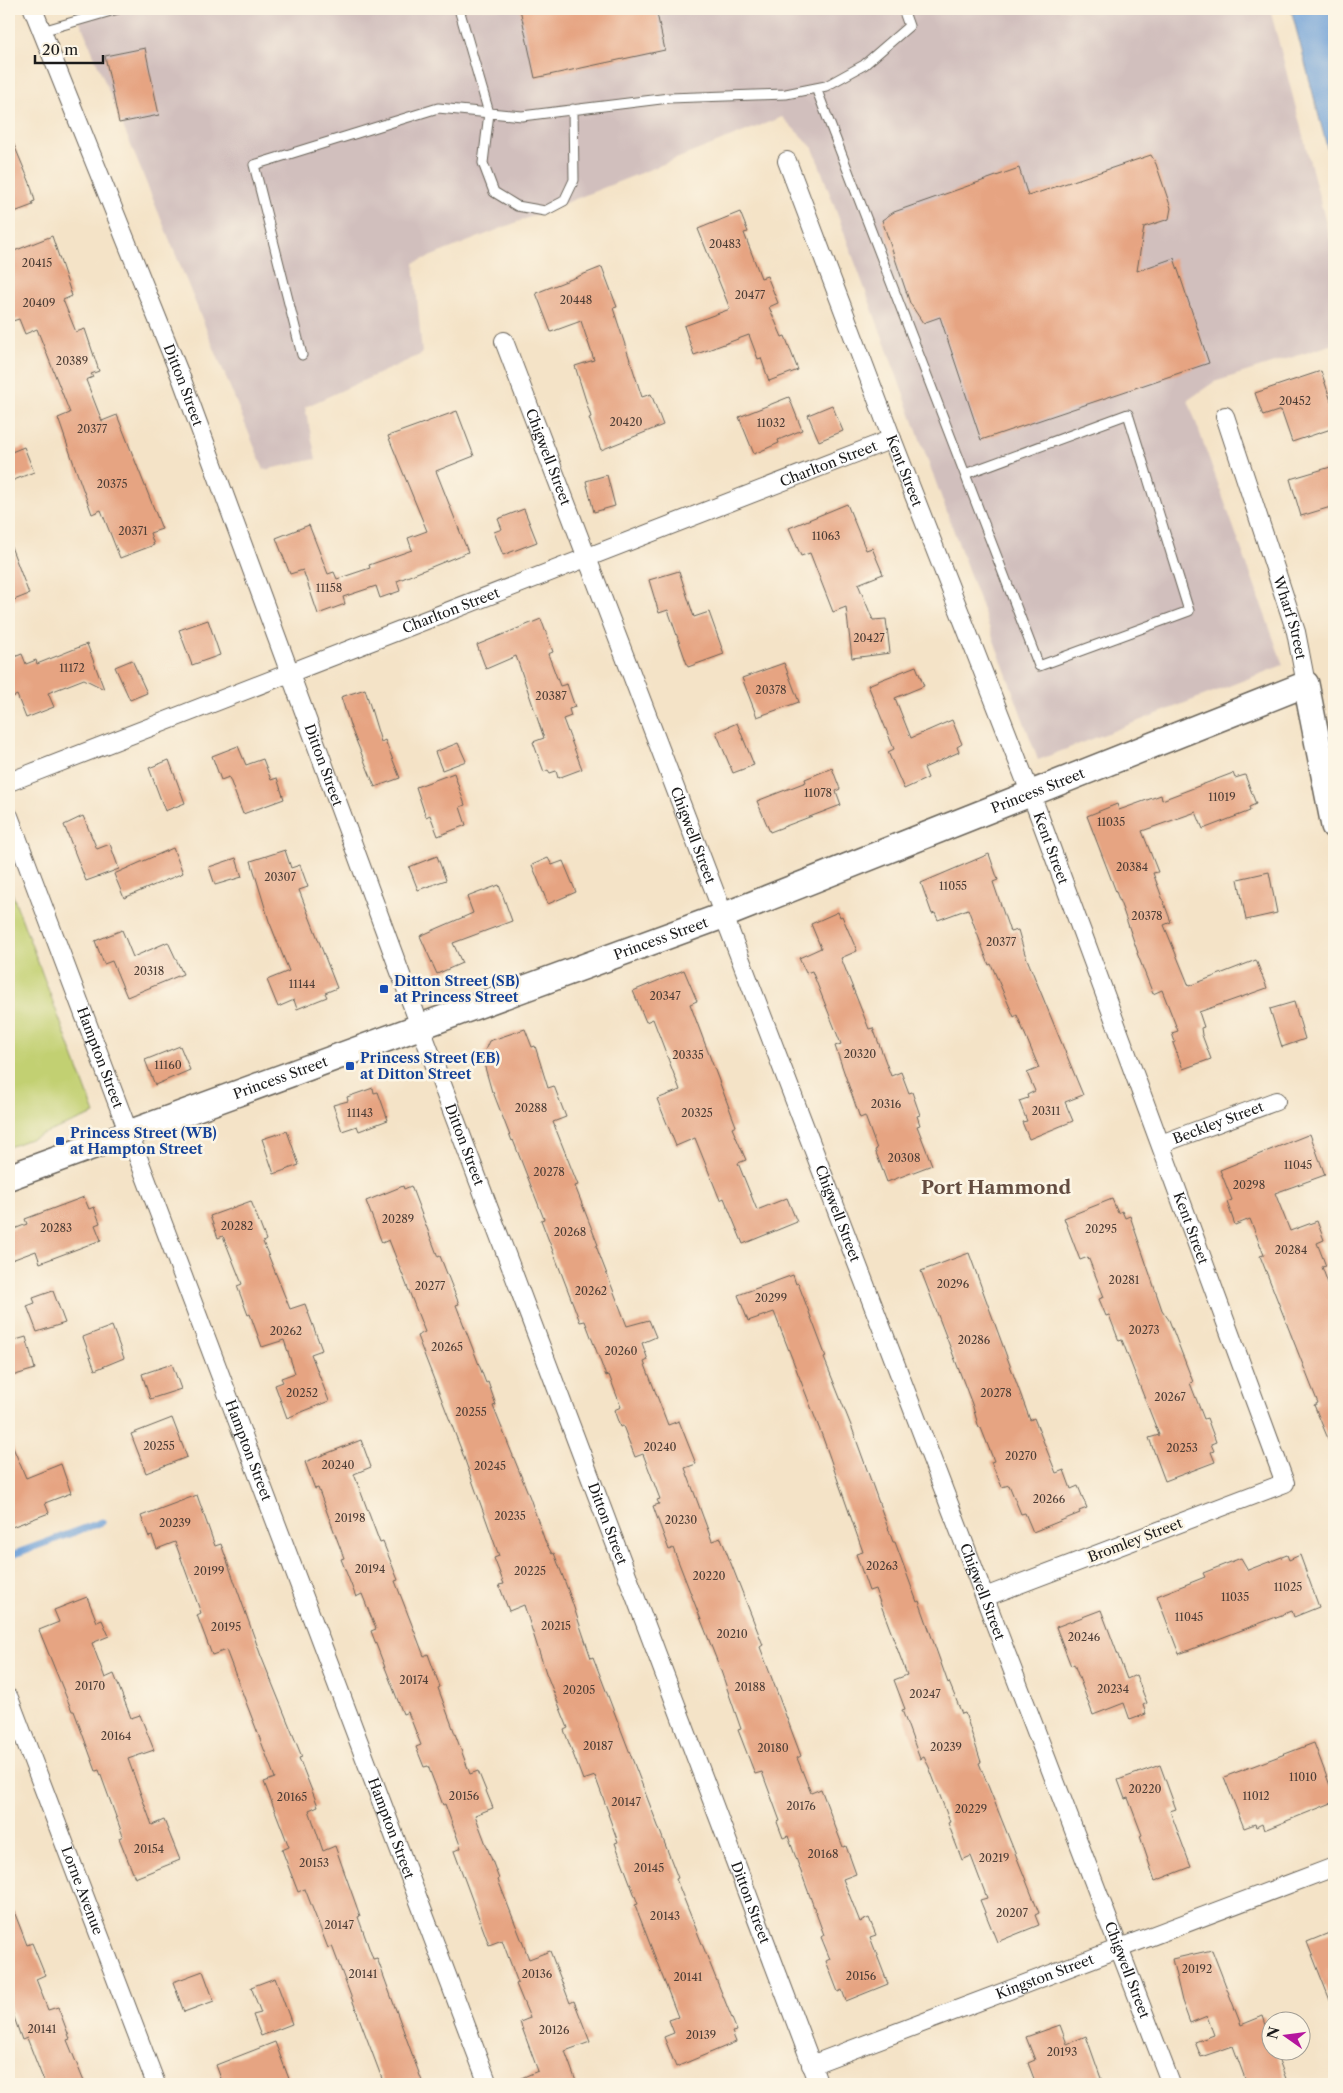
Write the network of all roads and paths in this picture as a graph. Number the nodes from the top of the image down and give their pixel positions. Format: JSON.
{"nodes":[{"id":1,"x":33,"y":9,"type":"edge"},
{"id":2,"x":118,"y":9,"type":"edge"},
{"id":3,"x":459,"y":9,"type":"edge"},
{"id":4,"x":903,"y":9,"type":"edge"},
{"id":5,"x":42,"y":31,"type":"junction"},
{"id":6,"x":816,"y":88,"type":"junction"},
{"id":7,"x":574,"y":109,"type":"junction"},
{"id":8,"x":489,"y":113,"type":"junction"},
{"id":9,"x":787,"y":161,"type":"dead end"},
{"id":10,"x":504,"y":341,"type":"dead end"},
{"id":11,"x":302,"y":355,"type":"dead end"},
{"id":12,"x":1225,"y":416,"type":"dead end"},
{"id":13,"x":892,"y":439,"type":"junction"},
{"id":14,"x":965,"y":474,"type":"junction"},
{"id":15,"x":588,"y":557,"type":"junction"},
{"id":16,"x":289,"y":672,"type":"junction"},
{"id":17,"x":1306,"y":684,"type":"junction"},
{"id":18,"x":9,"y":782,"type":"edge"},
{"id":19,"x":1030,"y":794,"type":"junction"},
{"id":20,"x":9,"y":816,"type":"edge"},
{"id":21,"x":1334,"y":826,"type":"edge"},
{"id":22,"x":725,"y":914,"type":"junction"},
{"id":23,"x":419,"y":1025,"type":"junction"},
{"id":24,"x":1276,"y":1101,"type":"dead end"},
{"id":25,"x":128,"y":1133,"type":"junction"},
{"id":26,"x":1161,"y":1144,"type":"junction"},
{"id":27,"x":9,"y":1177,"type":"edge"},
{"id":28,"x":1285,"y":1483,"type":"joint"},
{"id":29,"x":985,"y":1597,"type":"junction"},
{"id":30,"x":9,"y":1698,"type":"edge"},
{"id":31,"x":1334,"y":1867,"type":"edge"},
{"id":32,"x":1119,"y":1949,"type":"junction"},
{"id":33,"x":811,"y":2065,"type":"junction"},
{"id":34,"x":156,"y":2084,"type":"edge"},
{"id":35,"x":488,"y":2084,"type":"edge"},
{"id":36,"x":819,"y":2084,"type":"edge"},
{"id":37,"x":1171,"y":2084,"type":"edge"}],
"edges":[{"from":1,"to":5,"type":"street","name":"Ditton Street"},
{"from":2,"to":5,"type":"lane"},
{"from":3,"to":8,"type":"lane"},
{"from":4,"to":6,"type":"lane"},
{"from":5,"to":16,"type":"street","name":"Ditton Street"},
{"from":6,"to":7,"type":"lane"},
{"from":6,"to":14,"type":"lane"},
{"from":7,"to":8,"type":"lane"},
{"from":7,"to":8,"type":"lane"},
{"from":8,"to":11,"type":"lane"},
{"from":9,"to":13,"type":"street","name":"Kent Street"},
{"from":10,"to":15,"type":"street","name":"Chigwell Street"},
{"from":12,"to":17,"type":"street","name":"Wharf Street"},
{"from":13,"to":15,"type":"street","name":"Charlton Street"},
{"from":13,"to":19,"type":"street","name":"Kent Street"},
{"from":14,"to":14,"type":"lane"},
{"from":15,"to":16,"type":"street","name":"Charlton Street"},
{"from":15,"to":22,"type":"street","name":"Chigwell Street"},
{"from":16,"to":18,"type":"street","name":"Charlton Street"},
{"from":16,"to":23,"type":"street","name":"Ditton Street"},
{"from":17,"to":19,"type":"street","name":"Princess Street"},
{"from":17,"to":21,"type":"street","name":"Wharf Street"},
{"from":19,"to":22,"type":"street","name":"Princess Street"},
{"from":19,"to":26,"type":"street","name":"Kent Street"},
{"from":20,"to":25,"type":"street","name":"Hampton Street"},
{"from":22,"to":23,"type":"street","name":"Princess Street"},
{"from":22,"to":29,"type":"street","name":"Chigwell Street"},
{"from":23,"to":25,"type":"street","name":"Princess Street"},
{"from":23,"to":33,"type":"street","name":"Ditton Street"},
{"from":24,"to":26,"type":"street","name":"Beckley Street"},
{"from":25,"to":27,"type":"street","name":"Princess Street"},
{"from":25,"to":35,"type":"street","name":"Hampton Street"},
{"from":26,"to":28,"type":"street","name":"Kent Street"},
{"from":28,"to":29,"type":"street","name":"Bromley Street"},
{"from":29,"to":32,"type":"street","name":"Chigwell Street"},
{"from":30,"to":34,"type":"street","name":"Lorne Avenue"},
{"from":31,"to":32,"type":"street","name":"Kingston Street"},
{"from":32,"to":33,"type":"street","name":"Kingston Street"},
{"from":32,"to":37,"type":"street","name":"Chigwell Street"},
{"from":33,"to":36,"type":"street","name":"Ditton Street"}]}
